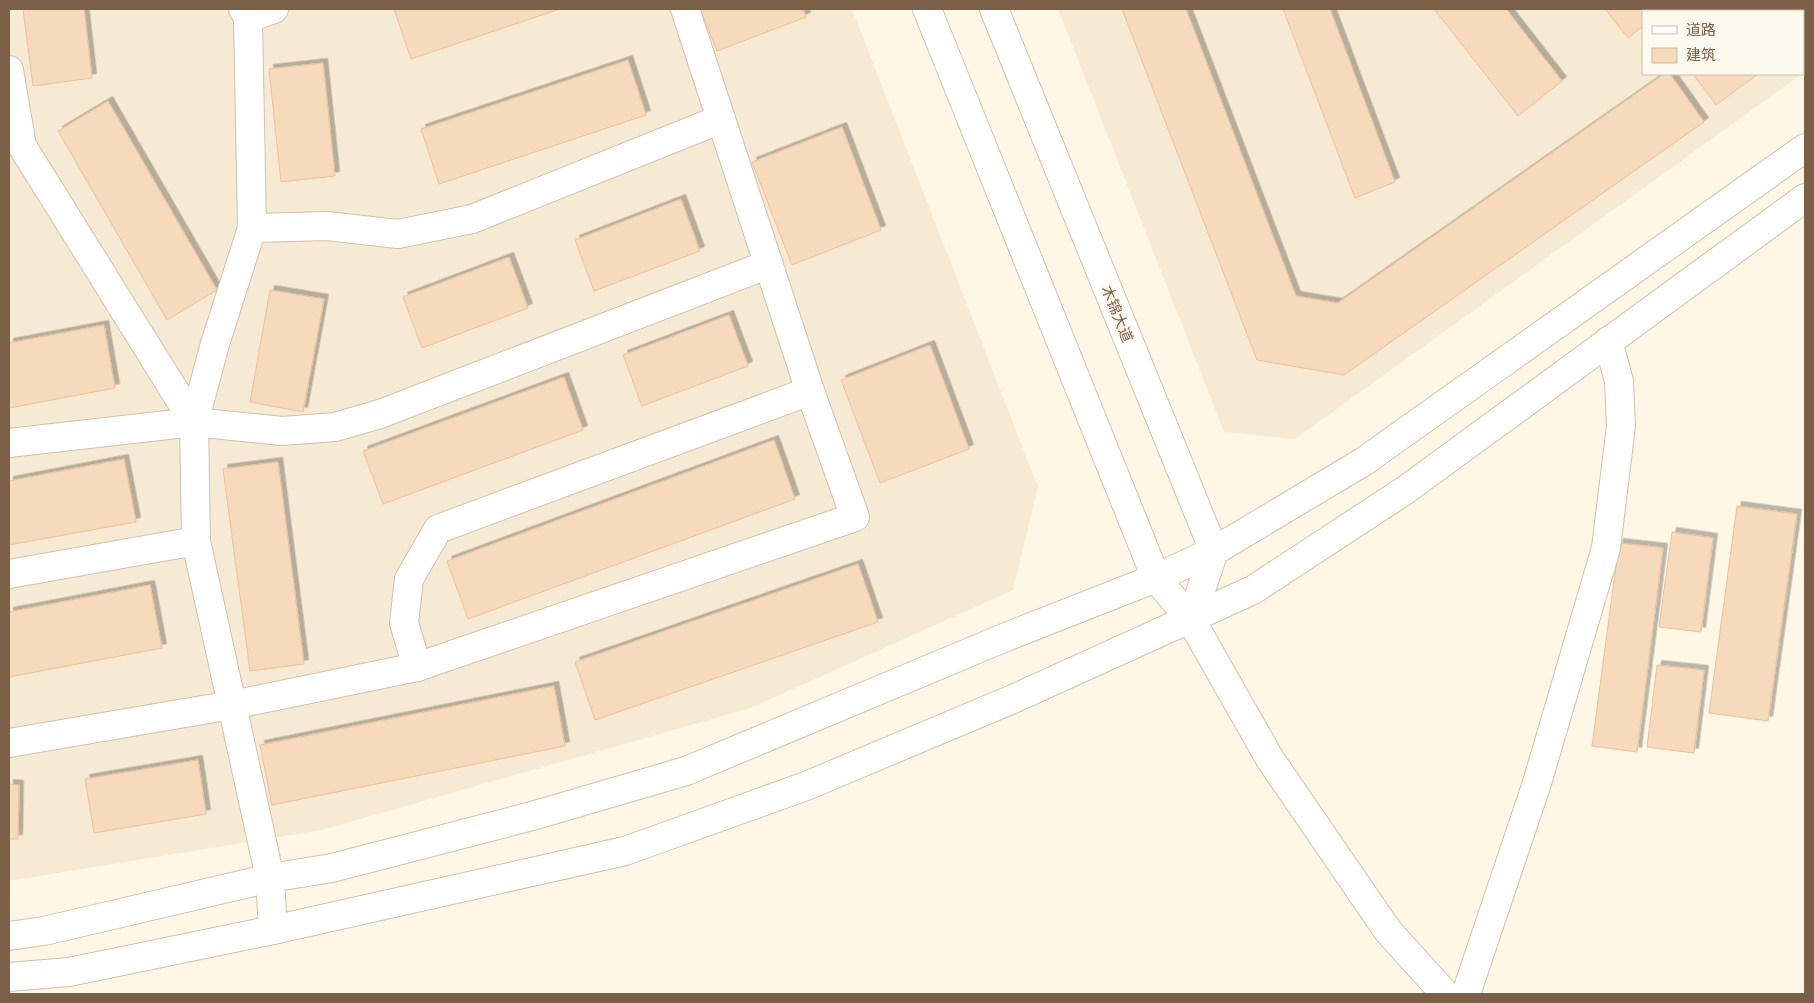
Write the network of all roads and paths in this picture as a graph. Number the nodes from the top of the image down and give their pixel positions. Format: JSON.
{"nodes":[{"id":1,"x":274,"y":9,"type":"edge"},
{"id":2,"x":685,"y":9,"type":"edge"},
{"id":3,"x":927,"y":9,"type":"edge"},
{"id":4,"x":994,"y":9,"type":"edge"},
{"id":5,"x":246,"y":13,"type":"edge"},
{"id":6,"x":9,"y":70,"type":"edge"},
{"id":7,"x":721,"y":119,"type":"junction"},
{"id":8,"x":15,"y":148,"type":"edge"},
{"id":9,"x":1805,"y":148,"type":"edge"},
{"id":10,"x":1805,"y":198,"type":"edge"},
{"id":11,"x":252,"y":228,"type":"junction"},
{"id":12,"x":769,"y":264,"type":"junction"},
{"id":13,"x":1608,"y":341,"type":"junction"},
{"id":14,"x":810,"y":391,"type":"junction"},
{"id":15,"x":194,"y":422,"type":"junction"},
{"id":16,"x":9,"y":443,"type":"edge"},
{"id":17,"x":196,"y":541,"type":"junction"},
{"id":18,"x":1214,"y":551,"type":"junction"},
{"id":19,"x":9,"y":574,"type":"edge"},
{"id":20,"x":1156,"y":578,"type":"junction"},
{"id":21,"x":1191,"y":620,"type":"junction"},
{"id":22,"x":418,"y":667,"type":"junction"},
{"id":23,"x":232,"y":706,"type":"junction"},
{"id":24,"x":9,"y":743,"type":"edge"},
{"id":25,"x":270,"y":878,"type":"junction"},
{"id":26,"x":273,"y":930,"type":"junction"},
{"id":27,"x":9,"y":936,"type":"edge"},
{"id":28,"x":9,"y":977,"type":"edge"},
{"id":29,"x":1445,"y":994,"type":"edge"},
{"id":30,"x":1466,"y":994,"type":"edge"}],
"edges":[{"from":1,"to":5,"type":"street"},
{"from":2,"to":7,"type":"street"},
{"from":3,"to":20,"type":"street"},
{"from":4,"to":18,"type":"street","name":"木锦大道"},
{"from":5,"to":11,"type":"street"},
{"from":6,"to":8,"type":"street"},
{"from":7,"to":11,"type":"street"},
{"from":7,"to":12,"type":"street"},
{"from":8,"to":15,"type":"street"},
{"from":9,"to":18,"type":"street"},
{"from":10,"to":13,"type":"street"},
{"from":11,"to":15,"type":"street"},
{"from":12,"to":14,"type":"street"},
{"from":12,"to":15,"type":"street"},
{"from":13,"to":21,"type":"street"},
{"from":13,"to":30,"type":"street"},
{"from":14,"to":22,"type":"street"},
{"from":14,"to":22,"type":"street"},
{"from":15,"to":16,"type":"street"},
{"from":15,"to":17,"type":"street"},
{"from":17,"to":19,"type":"street"},
{"from":17,"to":23,"type":"street"},
{"from":18,"to":20,"type":"street"},
{"from":18,"to":21,"type":"street"},
{"from":20,"to":21,"type":"street"},
{"from":20,"to":25,"type":"street"},
{"from":21,"to":26,"type":"street"},
{"from":21,"to":29,"type":"street"},
{"from":22,"to":23,"type":"street"},
{"from":23,"to":24,"type":"street"},
{"from":23,"to":25,"type":"street"},
{"from":25,"to":26,"type":"street"},
{"from":25,"to":27,"type":"street"},
{"from":26,"to":28,"type":"street"}]}
